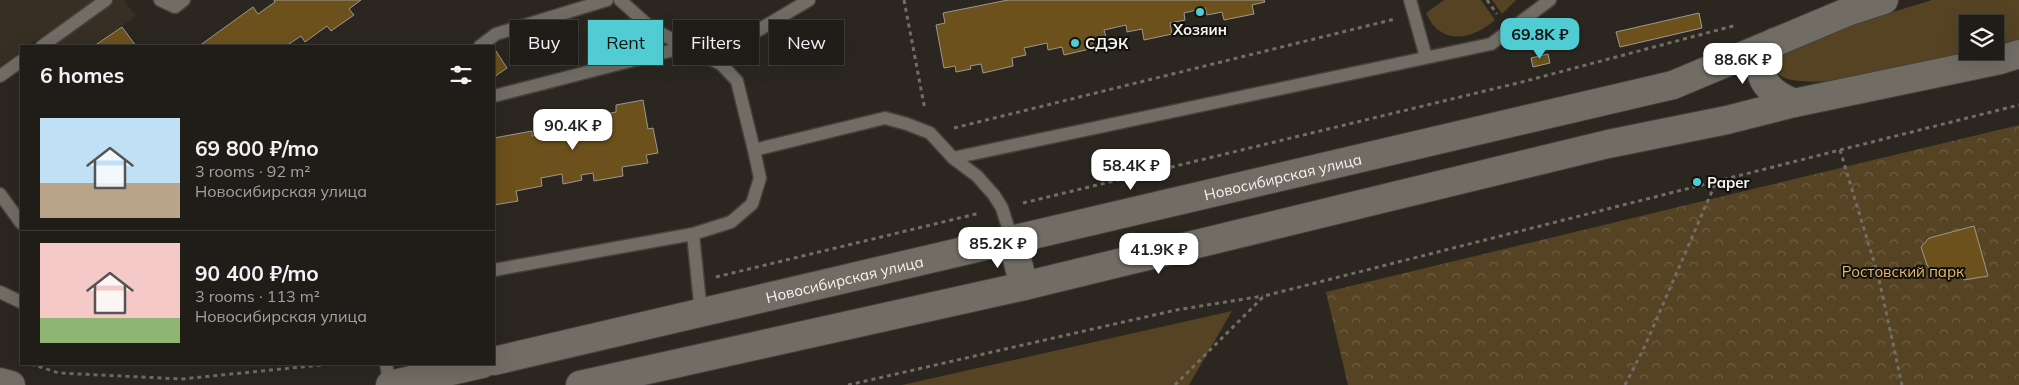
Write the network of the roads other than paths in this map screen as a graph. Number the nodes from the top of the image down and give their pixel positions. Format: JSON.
{"nodes":[{"id":1,"x":160,"y":0,"type":"edge"},
{"id":2,"x":184,"y":0,"type":"edge"},
{"id":3,"x":607,"y":0,"type":"edge"},
{"id":4,"x":620,"y":0,"type":"edge"},
{"id":5,"x":809,"y":0,"type":"edge"},
{"id":6,"x":1410,"y":0,"type":"edge"},
{"id":7,"x":1550,"y":0,"type":"edge"},
{"id":8,"x":1884,"y":0,"type":"edge"},
{"id":9,"x":99,"y":2,"type":"edge"},
{"id":10,"x":759,"y":30,"type":"edge"},
{"id":11,"x":673,"y":41,"type":"edge"},
{"id":12,"x":1775,"y":42,"type":"junction"},
{"id":13,"x":43,"y":45,"type":"edge"},
{"id":14,"x":481,"y":45,"type":"edge"},
{"id":15,"x":673,"y":50,"type":"edge"},
{"id":16,"x":2019,"y":54,"type":"edge"},
{"id":17,"x":1426,"y":57,"type":"junction"},
{"id":18,"x":20,"y":62,"type":"edge"},
{"id":19,"x":722,"y":65,"type":"edge"},
{"id":20,"x":0,"y":76,"type":"edge"},
{"id":21,"x":495,"y":96,"type":"edge"},
{"id":22,"x":1794,"y":103,"type":"junction"},
{"id":23,"x":754,"y":150,"type":"junction"},
{"id":24,"x":953,"y":158,"type":"junction"},
{"id":25,"x":0,"y":194,"type":"edge"},
{"id":26,"x":20,"y":222,"type":"edge"},
{"id":27,"x":693,"y":234,"type":"junction"},
{"id":28,"x":1012,"y":240,"type":"junction"},
{"id":29,"x":495,"y":270,"type":"edge"},
{"id":30,"x":1024,"y":286,"type":"junction"},
{"id":31,"x":0,"y":292,"type":"edge"},
{"id":32,"x":20,"y":302,"type":"edge"},
{"id":33,"x":701,"y":313,"type":"junction"},
{"id":34,"x":495,"y":361,"type":"edge"},
{"id":35,"x":386,"y":365,"type":"edge"},
{"id":36,"x":478,"y":365,"type":"edge"},
{"id":37,"x":0,"y":382,"type":"edge"},
{"id":38,"x":11,"y":385,"type":"edge"},
{"id":39,"x":390,"y":385,"type":"edge"},
{"id":40,"x":580,"y":385,"type":"edge"}],
"edges":[{"from":1,"to":2,"type":"lane"},
{"from":3,"to":14,"type":"lane"},
{"from":4,"to":11,"type":"lane"},
{"from":5,"to":10,"type":"lane"},
{"from":6,"to":17,"type":"lane"},
{"from":7,"to":17,"type":"lane"},
{"from":8,"to":12,"type":"main road","name":"Новосибирская улица"},
{"from":9,"to":13,"type":"lane"},
{"from":12,"to":22,"type":"main road"},
{"from":12,"to":28,"type":"main road","name":"Новосибирская улица"},
{"from":15,"to":21,"type":"lane"},
{"from":16,"to":22,"type":"main road"},
{"from":17,"to":24,"type":"lane"},
{"from":18,"to":20,"type":"lane"},
{"from":19,"to":23,"type":"lane"},
{"from":22,"to":30,"type":"main road"},
{"from":23,"to":24,"type":"lane"},
{"from":23,"to":27,"type":"lane"},
{"from":24,"to":28,"type":"lane"},
{"from":25,"to":26,"type":"lane"},
{"from":27,"to":29,"type":"lane"},
{"from":27,"to":33,"type":"lane"},
{"from":28,"to":30,"type":"main road"},
{"from":28,"to":33,"type":"main road","name":"Новосибирская улица"},
{"from":30,"to":40,"type":"main road"},
{"from":31,"to":32,"type":"lane"},
{"from":33,"to":34,"type":"main road","name":"Новосибирская улица"},
{"from":35,"to":39,"type":"lane"},
{"from":36,"to":39,"type":"main road"},
{"from":37,"to":38,"type":"main road"}]}
